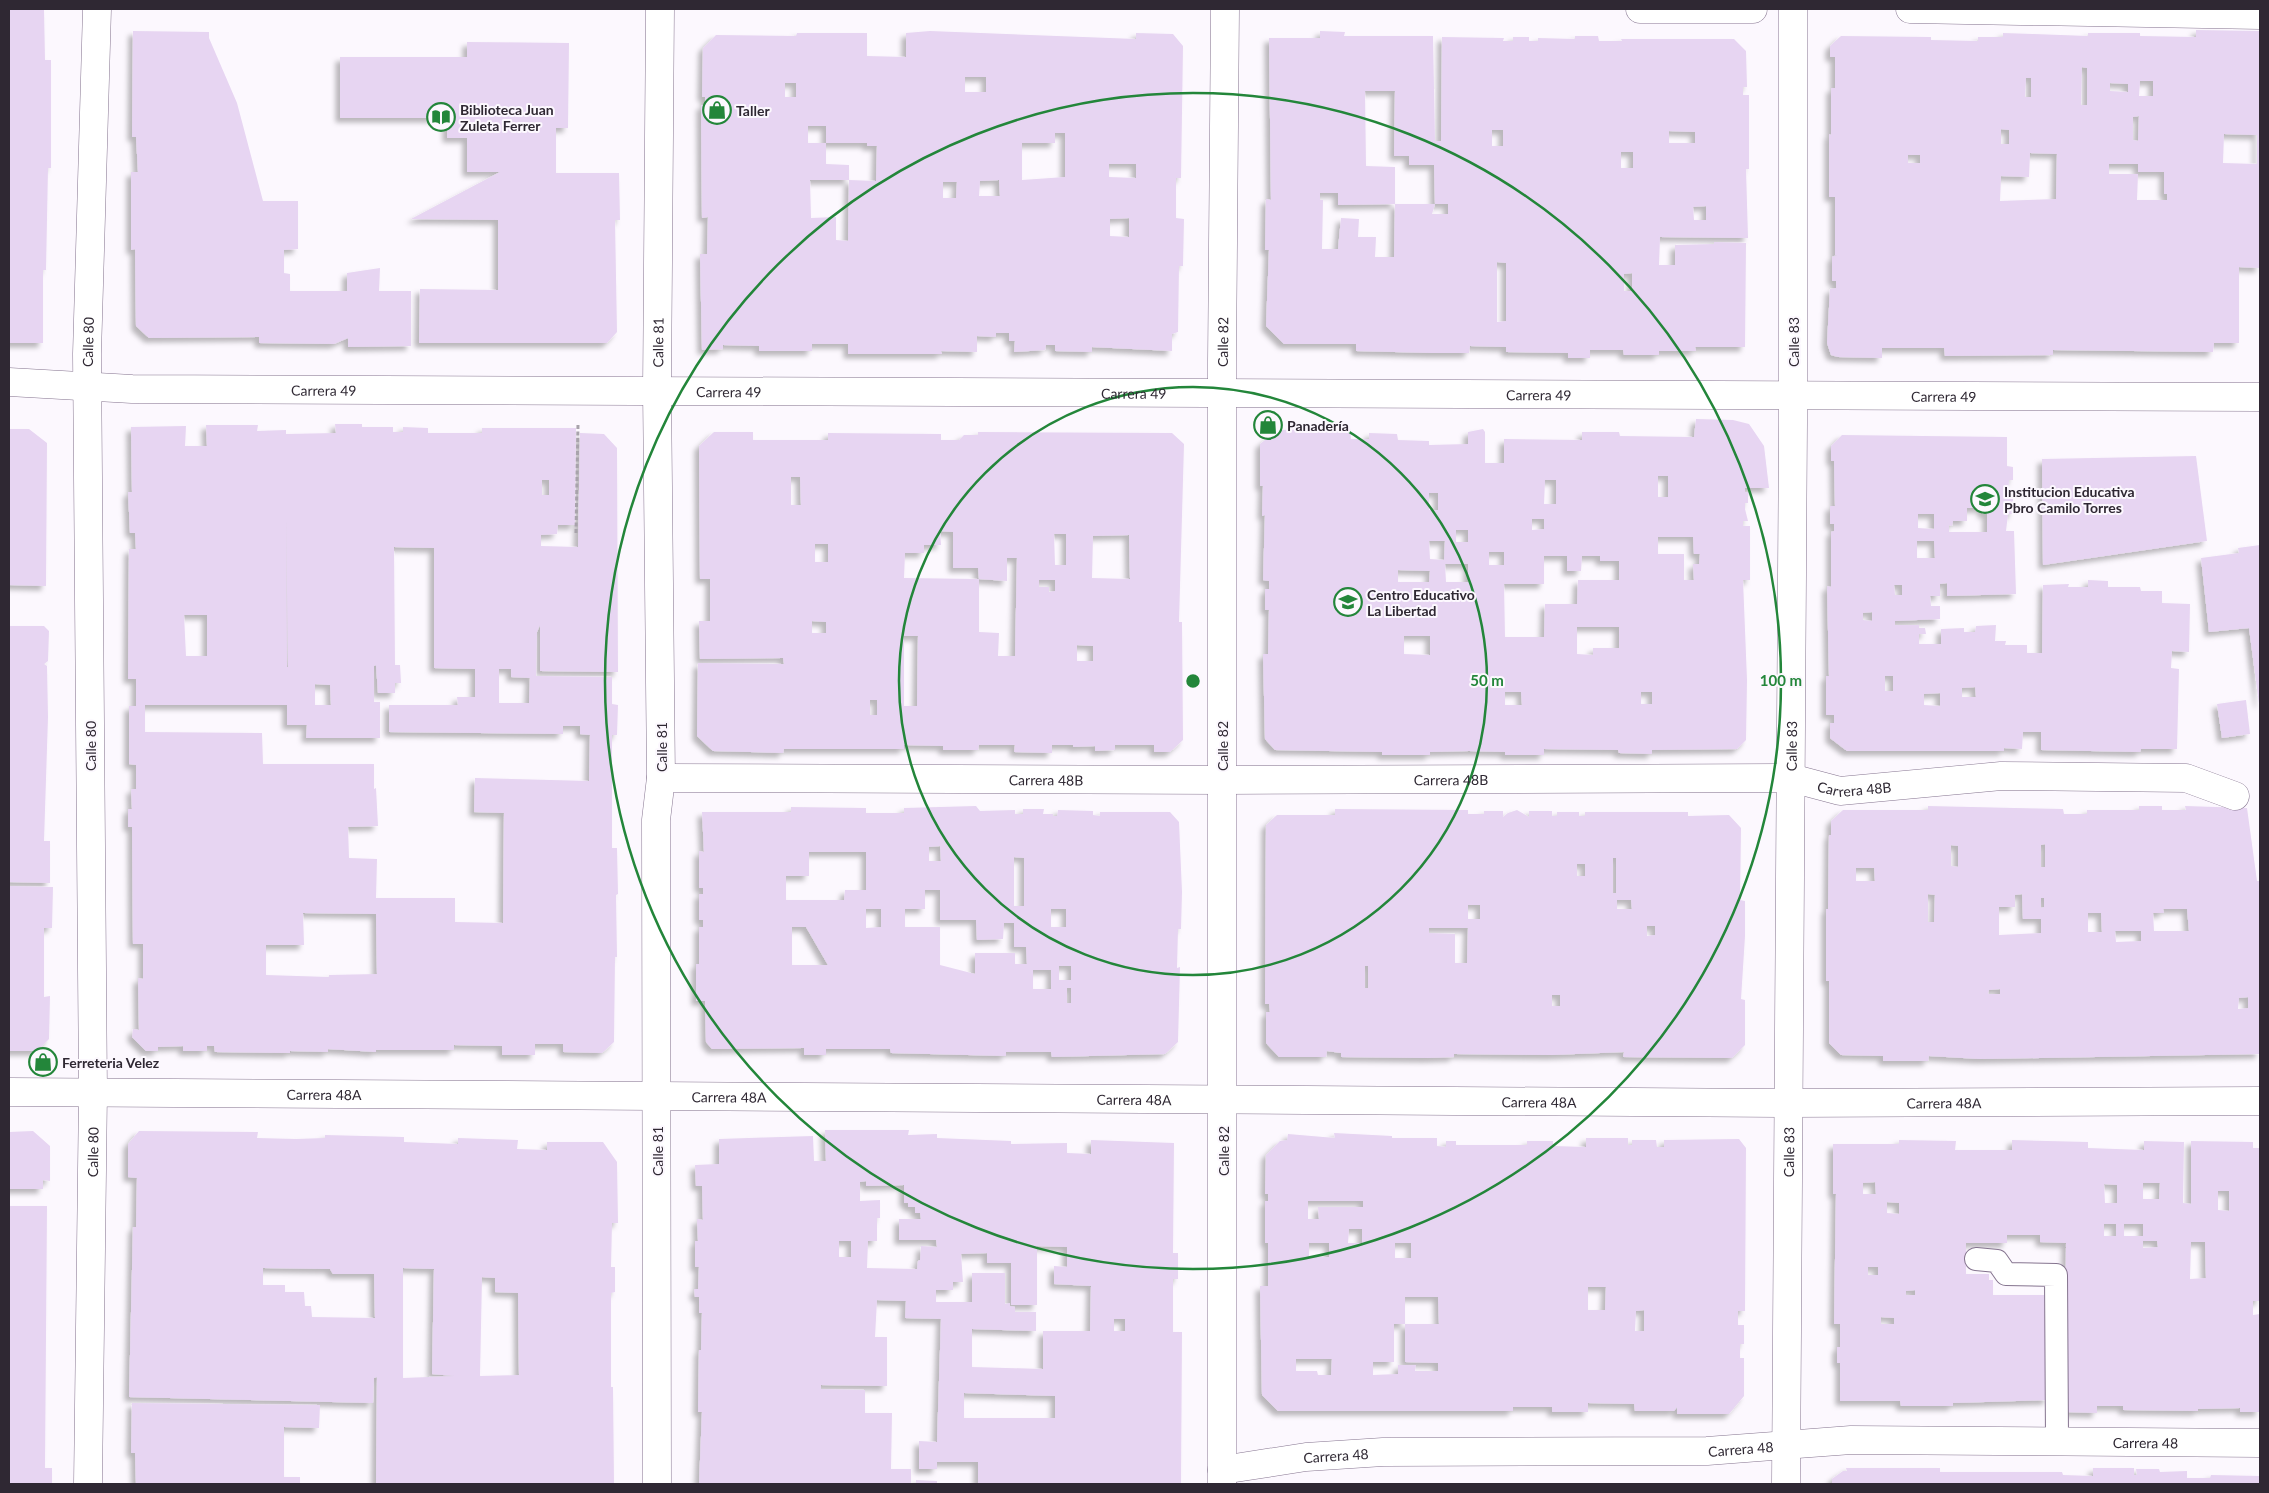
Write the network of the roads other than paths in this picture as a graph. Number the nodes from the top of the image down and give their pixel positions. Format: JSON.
{"nodes":[{"id":1,"x":98,"y":9,"type":"edge"},
{"id":2,"x":660,"y":9,"type":"edge"},
{"id":3,"x":1225,"y":9,"type":"edge"},
{"id":4,"x":1640,"y":9,"type":"edge"},
{"id":5,"x":1753,"y":9,"type":"edge"},
{"id":6,"x":1793,"y":9,"type":"edge"},
{"id":7,"x":1910,"y":9,"type":"edge"},
{"id":8,"x":2260,"y":15,"type":"edge"},
{"id":9,"x":9,"y":382,"type":"edge"},
{"id":10,"x":89,"y":387,"type":"junction"},
{"id":11,"x":657,"y":390,"type":"junction"},
{"id":12,"x":1222,"y":392,"type":"junction"},
{"id":13,"x":1793,"y":395,"type":"junction"},
{"id":14,"x":2260,"y":397,"type":"edge"},
{"id":15,"x":661,"y":778,"type":"junction"},
{"id":16,"x":1791,"y":778,"type":"junction"},
{"id":17,"x":1222,"y":780,"type":"junction"},
{"id":18,"x":2235,"y":796,"type":"dead end"},
{"id":19,"x":9,"y":1092,"type":"edge"},
{"id":20,"x":93,"y":1092,"type":"junction"},
{"id":21,"x":657,"y":1097,"type":"junction"},
{"id":22,"x":1223,"y":1099,"type":"junction"},
{"id":23,"x":2260,"y":1101,"type":"edge"},
{"id":24,"x":1788,"y":1103,"type":"junction"},
{"id":25,"x":1976,"y":1259,"type":"dead end"},
{"id":26,"x":2057,"y":1440,"type":"junction"},
{"id":27,"x":2260,"y":1443,"type":"edge"},
{"id":28,"x":1785,"y":1446,"type":"junction"},
{"id":29,"x":1222,"y":1477,"type":"edge"},
{"id":30,"x":88,"y":1484,"type":"edge"},
{"id":31,"x":657,"y":1484,"type":"edge"},
{"id":32,"x":1786,"y":1484,"type":"edge"}],
"edges":[{"from":1,"to":10,"type":"street","name":"Calle 80"},
{"from":2,"to":11,"type":"street","name":"Calle 81"},
{"from":3,"to":12,"type":"street","name":"Calle 82"},
{"from":4,"to":5,"type":"street"},
{"from":6,"to":13,"type":"street","name":"Calle 83"},
{"from":7,"to":8,"type":"street"},
{"from":9,"to":10,"type":"street","name":"Carrera 49"},
{"from":10,"to":11,"type":"street","name":"Carrera 49"},
{"from":10,"to":20,"type":"street","name":"Calle 80"},
{"from":11,"to":12,"type":"street","name":"Carrera 49"},
{"from":11,"to":15,"type":"street","name":"Calle 81"},
{"from":12,"to":13,"type":"street","name":"Carrera 49"},
{"from":12,"to":17,"type":"street","name":"Calle 82"},
{"from":13,"to":14,"type":"street","name":"Carrera 49"},
{"from":13,"to":16,"type":"street","name":"Calle 83"},
{"from":15,"to":17,"type":"street","name":"Carrera 48B"},
{"from":15,"to":21,"type":"street","name":"Calle 81"},
{"from":16,"to":17,"type":"street","name":"Carrera 48B"},
{"from":16,"to":18,"type":"street","name":"Carrera 48B"},
{"from":16,"to":24,"type":"street","name":"Calle 83"},
{"from":17,"to":22,"type":"street","name":"Calle 82"},
{"from":19,"to":20,"type":"street","name":"Carrera 48A"},
{"from":20,"to":21,"type":"street","name":"Carrera 48A"},
{"from":20,"to":30,"type":"street","name":"Calle 80"},
{"from":21,"to":22,"type":"street","name":"Carrera 48A"},
{"from":21,"to":31,"type":"street","name":"Calle 81"},
{"from":22,"to":24,"type":"street","name":"Carrera 48A"},
{"from":22,"to":29,"type":"street","name":"Calle 82"},
{"from":23,"to":24,"type":"street","name":"Carrera 48A"},
{"from":24,"to":28,"type":"street","name":"Calle 83"},
{"from":25,"to":26,"type":"lane"},
{"from":26,"to":27,"type":"street","name":"Carrera 48"},
{"from":26,"to":28,"type":"street","name":"Carrera 48"},
{"from":28,"to":29,"type":"street","name":"Carrera 48"},
{"from":28,"to":32,"type":"street","name":"Calle 83"}]}
